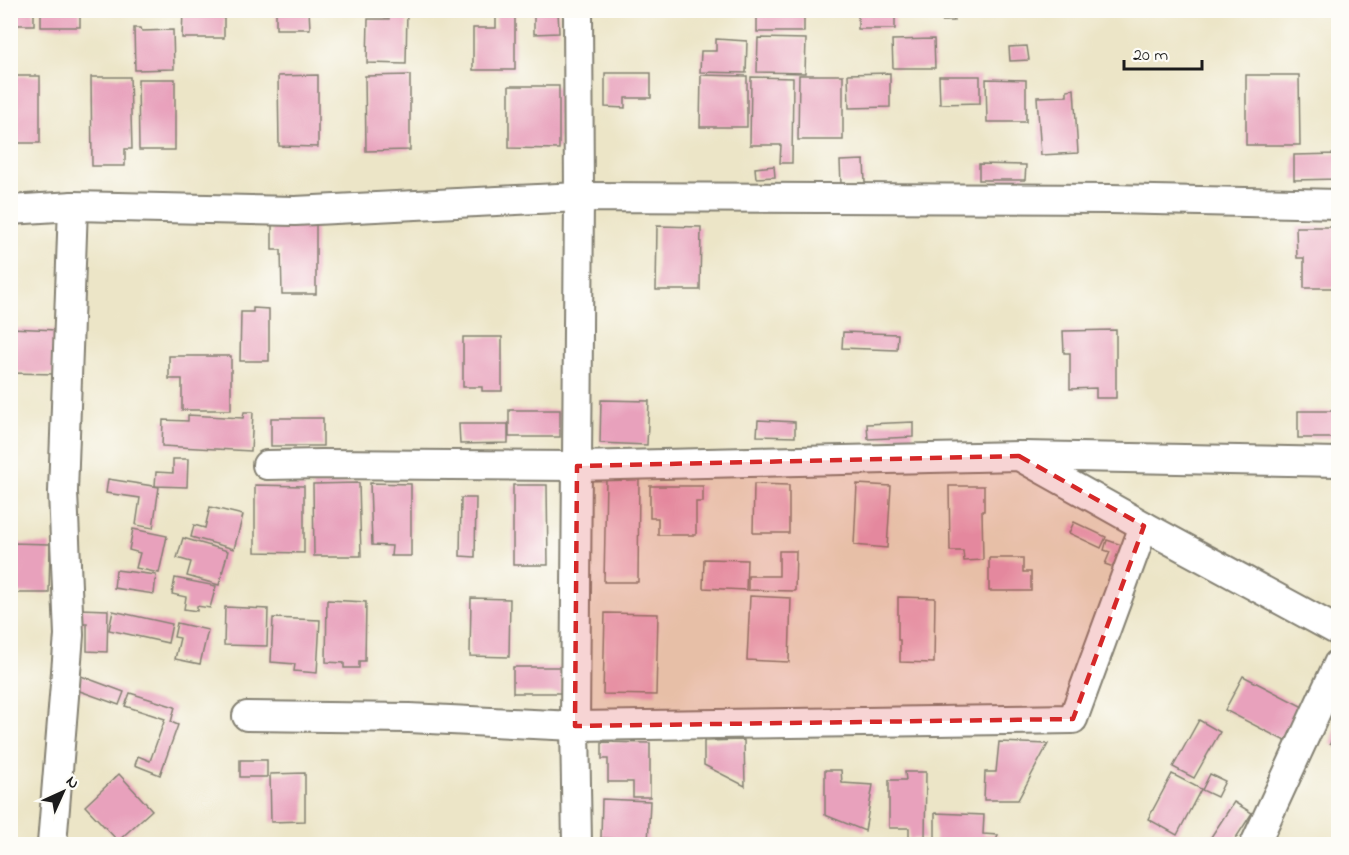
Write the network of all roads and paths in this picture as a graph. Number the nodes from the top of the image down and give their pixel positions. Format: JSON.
{"nodes":[{"id":1,"x":578,"y":10,"type":"edge"},
{"id":2,"x":579,"y":197,"type":"junction"},
{"id":3,"x":1338,"y":204,"type":"edge"},
{"id":4,"x":73,"y":206,"type":"junction"},
{"id":5,"x":10,"y":210,"type":"edge"},
{"id":6,"x":1019,"y":456,"type":"junction"},
{"id":7,"x":1338,"y":462,"type":"edge"},
{"id":8,"x":267,"y":465,"type":"dead end"},
{"id":9,"x":577,"y":466,"type":"junction"},
{"id":10,"x":1144,"y":526,"type":"junction"},
{"id":11,"x":1338,"y":631,"type":"edge"},
{"id":12,"x":1338,"y":664,"type":"edge"},
{"id":13,"x":247,"y":716,"type":"dead end"},
{"id":14,"x":575,"y":726,"type":"junction"},
{"id":15,"x":52,"y":844,"type":"edge"},
{"id":16,"x":577,"y":844,"type":"edge"},
{"id":17,"x":1255,"y":844,"type":"edge"}],
"edges":[{"from":1,"to":2,"type":"street"},
{"from":2,"to":3,"type":"street"},
{"from":2,"to":4,"type":"street"},
{"from":2,"to":9,"type":"street"},
{"from":4,"to":5,"type":"street"},
{"from":4,"to":15,"type":"street"},
{"from":6,"to":7,"type":"street"},
{"from":6,"to":9,"type":"street"},
{"from":6,"to":10,"type":"street"},
{"from":8,"to":9,"type":"street"},
{"from":9,"to":14,"type":"street"},
{"from":10,"to":11,"type":"street"},
{"from":10,"to":14,"type":"street"},
{"from":12,"to":17,"type":"street"},
{"from":13,"to":14,"type":"street"},
{"from":14,"to":16,"type":"street"}]}
